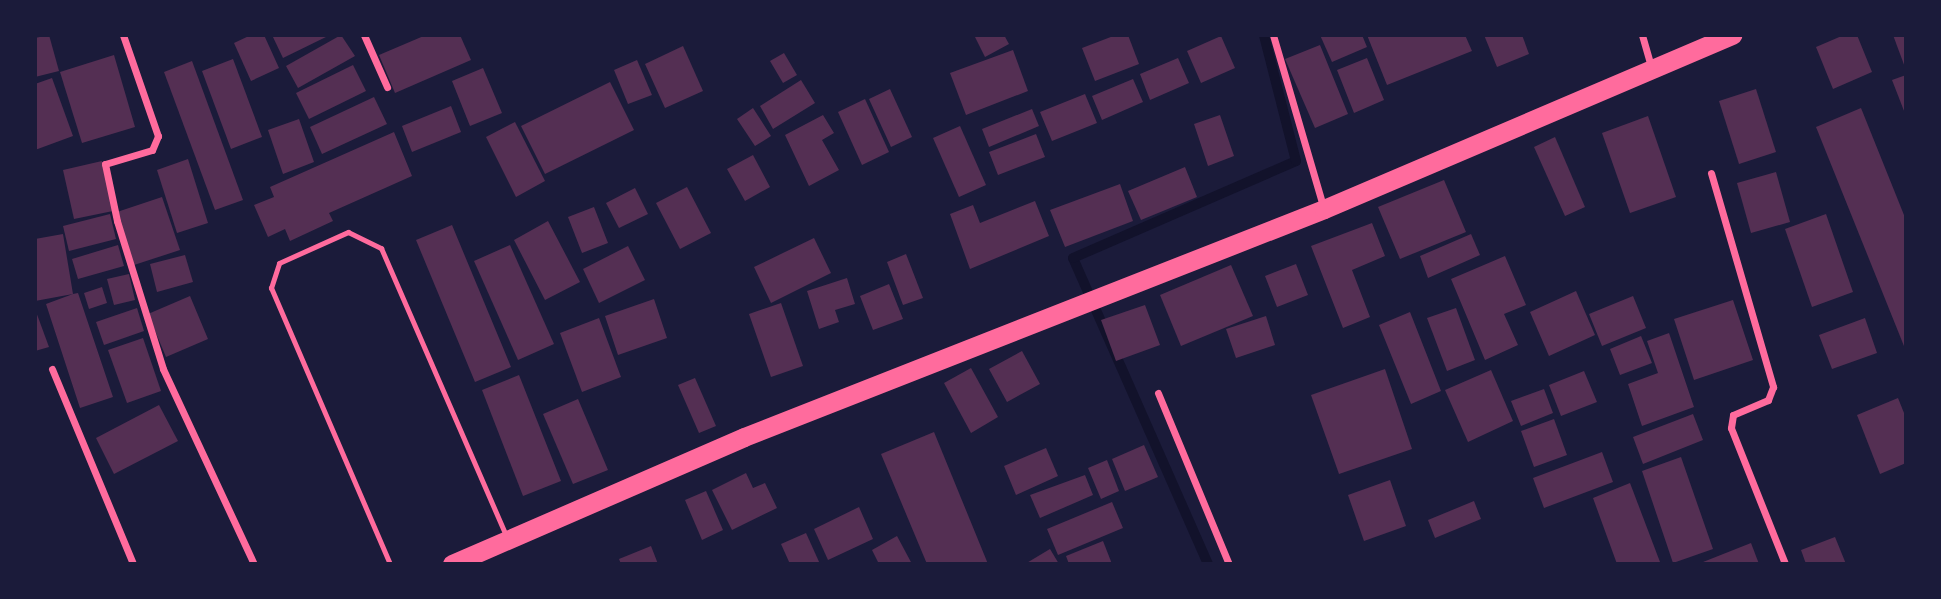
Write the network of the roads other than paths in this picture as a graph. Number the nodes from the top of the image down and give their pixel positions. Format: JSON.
{"nodes":[{"id":1,"x":124,"y":35,"type":"edge"},
{"id":2,"x":364,"y":35,"type":"edge"},
{"id":3,"x":1273,"y":35,"type":"edge"},
{"id":4,"x":1642,"y":35,"type":"edge"},
{"id":5,"x":1732,"y":35,"type":"edge"},
{"id":6,"x":1652,"y":67,"type":"junction"},
{"id":7,"x":387,"y":87,"type":"dead end"},
{"id":8,"x":1711,"y":173,"type":"dead end"},
{"id":9,"x":1324,"y":209,"type":"junction"},
{"id":10,"x":52,"y":369,"type":"dead end"},
{"id":11,"x":1158,"y":393,"type":"dead end"},
{"id":12,"x":508,"y":542,"type":"junction"},
{"id":13,"x":133,"y":564,"type":"edge"},
{"id":14,"x":254,"y":564,"type":"edge"},
{"id":15,"x":390,"y":564,"type":"edge"},
{"id":16,"x":453,"y":564,"type":"edge"},
{"id":17,"x":1229,"y":564,"type":"edge"},
{"id":18,"x":1784,"y":564,"type":"edge"}],
"edges":[{"from":1,"to":14,"type":"street"},
{"from":2,"to":7,"type":"street"},
{"from":3,"to":9,"type":"street"},
{"from":4,"to":6,"type":"street"},
{"from":5,"to":6,"type":"highway"},
{"from":6,"to":9,"type":"highway"},
{"from":8,"to":18,"type":"street"},
{"from":9,"to":12,"type":"highway"},
{"from":10,"to":13,"type":"street"},
{"from":11,"to":17,"type":"street"},
{"from":12,"to":15,"type":"lane"},
{"from":12,"to":16,"type":"highway"}]}
